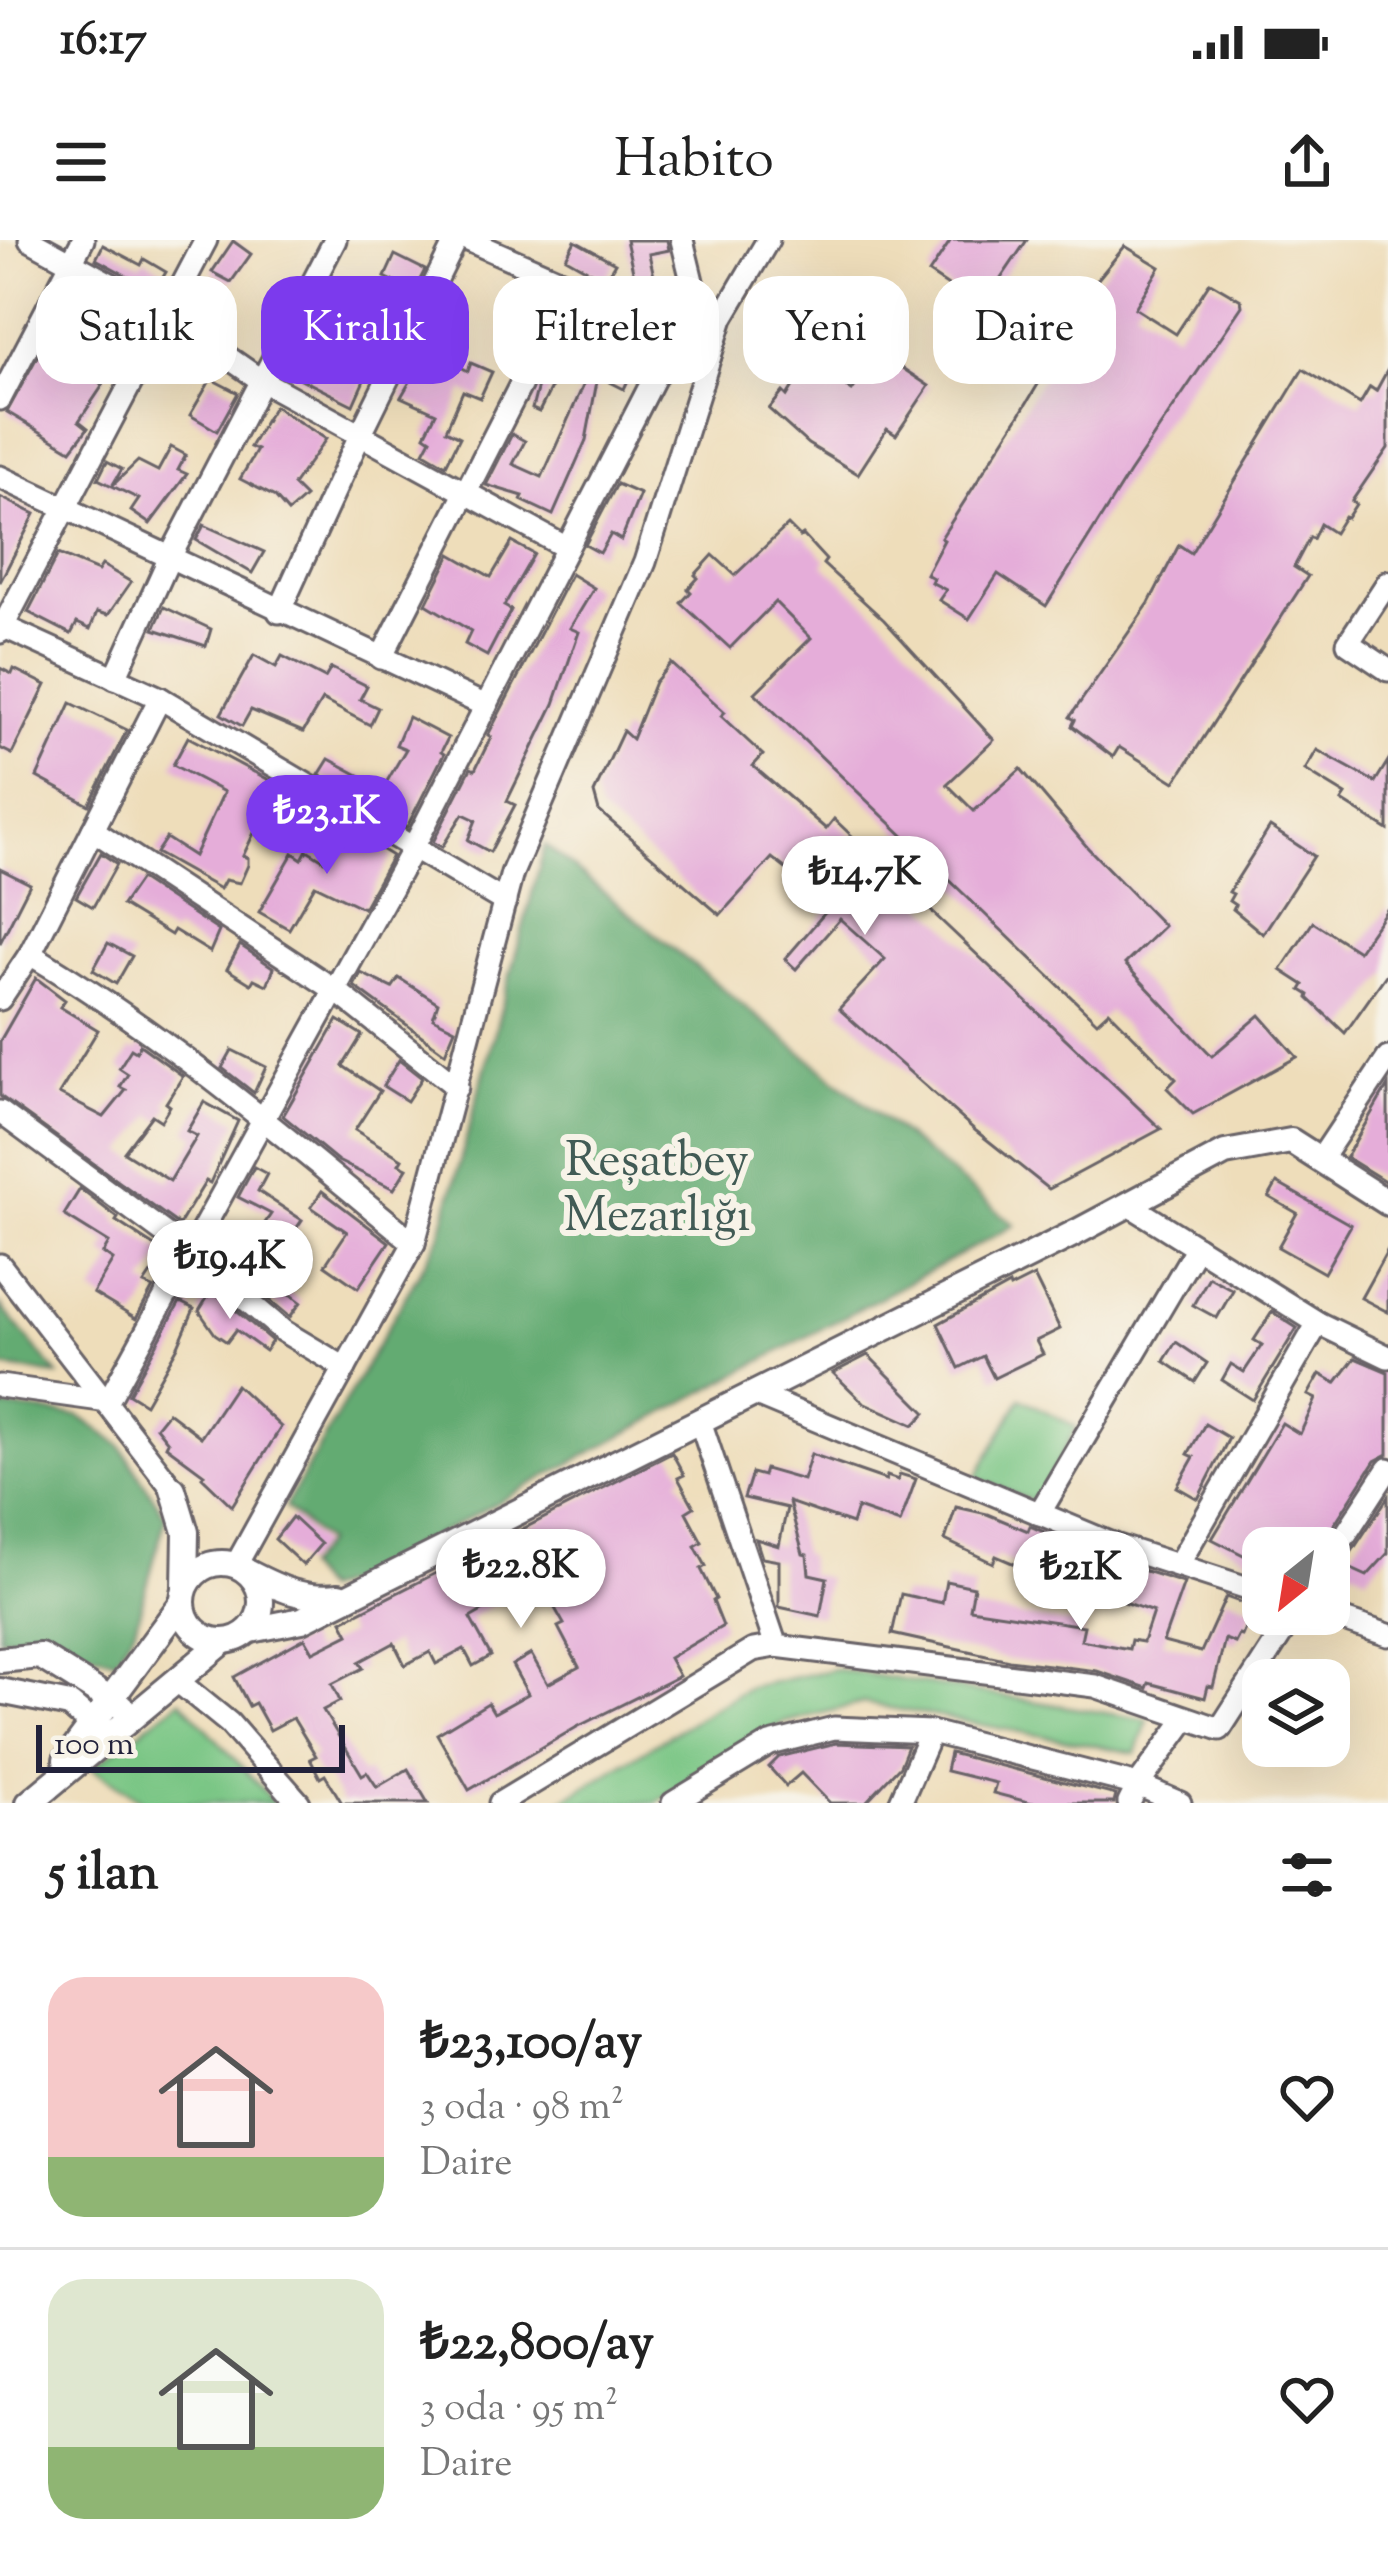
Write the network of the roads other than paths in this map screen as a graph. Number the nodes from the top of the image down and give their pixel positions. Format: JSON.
{"nodes":[{"id":1,"x":30,"y":240,"type":"edge"},
{"id":2,"x":83,"y":240,"type":"edge"},
{"id":3,"x":206,"y":240,"type":"edge"},
{"id":4,"x":334,"y":240,"type":"edge"},
{"id":5,"x":456,"y":240,"type":"edge"},
{"id":6,"x":468,"y":240,"type":"edge"},
{"id":7,"x":682,"y":240,"type":"edge"},
{"id":8,"x":768,"y":240,"type":"edge"},
{"id":9,"x":72,"y":261,"type":"junction"},
{"id":10,"x":98,"y":276,"type":"edge"},
{"id":11,"x":187,"y":276,"type":"edge"},
{"id":12,"x":316,"y":276,"type":"edge"},
{"id":13,"x":550,"y":276,"type":"edge"},
{"id":14,"x":691,"y":276,"type":"edge"},
{"id":15,"x":719,"y":328,"type":"edge"},
{"id":16,"x":261,"y":383,"type":"edge"},
{"id":17,"x":131,"y":384,"type":"edge"},
{"id":18,"x":268,"y":384,"type":"edge"},
{"id":19,"x":521,"y":384,"type":"dead end"},
{"id":20,"x":651,"y":384,"type":"edge"},
{"id":21,"x":701,"y":384,"type":"edge"},
{"id":22,"x":0,"y":399,"type":"edge"},
{"id":23,"x":361,"y":433,"type":"junction"},
{"id":24,"x":0,"y":477,"type":"edge"},
{"id":25,"x":466,"y":490,"type":"junction"},
{"id":26,"x":65,"y":508,"type":"junction"},
{"id":27,"x":567,"y":548,"type":"junction"},
{"id":28,"x":169,"y":559,"type":"junction"},
{"id":29,"x":1388,"y":582,"type":"edge"},
{"id":30,"x":280,"y":612,"type":"junction"},
{"id":31,"x":1,"y":628,"type":"edge"},
{"id":32,"x":380,"y":658,"type":"junction"},
{"id":33,"x":1388,"y":670,"type":"edge"},
{"id":34,"x":116,"y":678,"type":"junction"},
{"id":35,"x":160,"y":698,"type":"junction"},
{"id":36,"x":486,"y":706,"type":"junction"},
{"id":37,"x":93,"y":830,"type":"junction"},
{"id":38,"x":413,"y":848,"type":"junction"},
{"id":39,"x":505,"y":902,"type":"junction"},
{"id":40,"x":29,"y":954,"type":"junction"},
{"id":41,"x":335,"y":990,"type":"junction"},
{"id":42,"x":0,"y":999,"type":"edge"},
{"id":43,"x":1388,"y":1058,"type":"edge"},
{"id":44,"x":457,"y":1087,"type":"junction"},
{"id":45,"x":0,"y":1112,"type":"edge"},
{"id":46,"x":264,"y":1120,"type":"junction"},
{"id":47,"x":1320,"y":1160,"type":"junction"},
{"id":48,"x":1388,"y":1203,"type":"edge"},
{"id":49,"x":1128,"y":1204,"type":"junction"},
{"id":50,"x":414,"y":1243,"type":"junction"},
{"id":51,"x":1197,"y":1247,"type":"junction"},
{"id":52,"x":190,"y":1252,"type":"junction"},
{"id":53,"x":0,"y":1265,"type":"edge"},
{"id":54,"x":1318,"y":1323,"type":"junction"},
{"id":55,"x":1388,"y":1357,"type":"edge"},
{"id":56,"x":345,"y":1368,"type":"junction"},
{"id":57,"x":0,"y":1386,"type":"edge"},
{"id":58,"x":754,"y":1394,"type":"junction"},
{"id":59,"x":108,"y":1401,"type":"junction"},
{"id":60,"x":700,"y":1421,"type":"junction"},
{"id":61,"x":1388,"y":1469,"type":"edge"},
{"id":62,"x":173,"y":1489,"type":"junction"},
{"id":63,"x":1039,"y":1514,"type":"junction"},
{"id":64,"x":1350,"y":1528,"type":"edge"},
{"id":65,"x":1178,"y":1565,"type":"junction"},
{"id":66,"x":235,"y":1567,"type":"junction"},
{"id":67,"x":1242,"y":1586,"type":"edge"},
{"id":68,"x":183,"y":1595,"type":"junction"},
{"id":69,"x":353,"y":1595,"type":"junction"},
{"id":70,"x":1350,"y":1622,"type":"edge"},
{"id":71,"x":251,"y":1630,"type":"junction"},
{"id":72,"x":1280,"y":1635,"type":"edge"},
{"id":73,"x":1388,"y":1635,"type":"edge"},
{"id":74,"x":223,"y":1642,"type":"junction"},
{"id":75,"x":776,"y":1646,"type":"junction"},
{"id":76,"x":0,"y":1660,"type":"edge"},
{"id":77,"x":176,"y":1680,"type":"junction"},
{"id":78,"x":0,"y":1691,"type":"edge"},
{"id":79,"x":124,"y":1708,"type":"junction"},
{"id":80,"x":1186,"y":1719,"type":"junction"},
{"id":81,"x":100,"y":1731,"type":"junction"},
{"id":82,"x":932,"y":1732,"type":"junction"},
{"id":83,"x":1133,"y":1794,"type":"edge"},
{"id":84,"x":46,"y":1799,"type":"edge"},
{"id":85,"x":299,"y":1803,"type":"edge"},
{"id":86,"x":500,"y":1803,"type":"edge"},
{"id":87,"x":674,"y":1803,"type":"edge"},
{"id":88,"x":900,"y":1803,"type":"edge"},
{"id":89,"x":1180,"y":1803,"type":"edge"}],
"edges":[{"from":1,"to":9,"type":"street"},
{"from":2,"to":9,"type":"street"},
{"from":3,"to":11,"type":"street"},
{"from":4,"to":12,"type":"street"},
{"from":5,"to":23,"type":"street"},
{"from":6,"to":13,"type":"street"},
{"from":7,"to":14,"type":"street"},
{"from":8,"to":15,"type":"street"},
{"from":9,"to":10,"type":"street"},
{"from":9,"to":22,"type":"street"},
{"from":16,"to":28,"type":"street"},
{"from":17,"to":26,"type":"street"},
{"from":18,"to":23,"type":"street"},
{"from":19,"to":25,"type":"street"},
{"from":20,"to":27,"type":"street"},
{"from":21,"to":39,"type":"street"},
{"from":23,"to":25,"type":"street"},
{"from":23,"to":30,"type":"street"},
{"from":24,"to":26,"type":"street"},
{"from":25,"to":27,"type":"street"},
{"from":25,"to":32,"type":"street"},
{"from":26,"to":28,"type":"street"},
{"from":26,"to":31,"type":"street"},
{"from":27,"to":36,"type":"street"},
{"from":28,"to":30,"type":"street"},
{"from":28,"to":34,"type":"street"},
{"from":29,"to":33,"type":"street"},
{"from":30,"to":32,"type":"street"},
{"from":31,"to":34,"type":"street"},
{"from":32,"to":36,"type":"street"},
{"from":34,"to":35,"type":"street"},
{"from":35,"to":37,"type":"street"},
{"from":35,"to":38,"type":"street"},
{"from":36,"to":38,"type":"street"},
{"from":37,"to":40,"type":"street"},
{"from":37,"to":41,"type":"street"},
{"from":38,"to":39,"type":"street"},
{"from":38,"to":41,"type":"street"},
{"from":39,"to":44,"type":"street"},
{"from":40,"to":42,"type":"street"},
{"from":40,"to":46,"type":"street"},
{"from":41,"to":44,"type":"street"},
{"from":41,"to":46,"type":"street"},
{"from":43,"to":47,"type":"street"},
{"from":44,"to":50,"type":"street"},
{"from":45,"to":52,"type":"street"},
{"from":46,"to":50,"type":"street"},
{"from":46,"to":52,"type":"street"},
{"from":47,"to":48,"type":"street"},
{"from":47,"to":49,"type":"street"},
{"from":49,"to":51,"type":"street"},
{"from":49,"to":58,"type":"street"},
{"from":50,"to":56,"type":"street"},
{"from":51,"to":54,"type":"street"},
{"from":51,"to":63,"type":"street"},
{"from":52,"to":56,"type":"street"},
{"from":52,"to":59,"type":"street"},
{"from":53,"to":59,"type":"street"},
{"from":54,"to":55,"type":"street"},
{"from":54,"to":65,"type":"street"},
{"from":56,"to":66,"type":"street"},
{"from":57,"to":59,"type":"street"},
{"from":58,"to":60,"type":"street"},
{"from":58,"to":63,"type":"street"},
{"from":59,"to":62,"type":"street"},
{"from":60,"to":69,"type":"street"},
{"from":60,"to":75,"type":"street"},
{"from":61,"to":64,"type":"street"},
{"from":62,"to":66,"type":"street"},
{"from":62,"to":68,"type":"street"},
{"from":63,"to":65,"type":"street"},
{"from":65,"to":67,"type":"street"},
{"from":66,"to":68,"type":"street"},
{"from":66,"to":69,"type":"street"},
{"from":66,"to":71,"type":"street"},
{"from":68,"to":74,"type":"street"},
{"from":68,"to":79,"type":"street"},
{"from":69,"to":71,"type":"street"},
{"from":70,"to":73,"type":"street"},
{"from":71,"to":74,"type":"street"},
{"from":72,"to":80,"type":"street"},
{"from":74,"to":77,"type":"street"},
{"from":75,"to":80,"type":"street"},
{"from":75,"to":86,"type":"street"},
{"from":76,"to":79,"type":"street"},
{"from":77,"to":79,"type":"street"},
{"from":77,"to":85,"type":"street"},
{"from":78,"to":81,"type":"street"},
{"from":79,"to":81,"type":"street"},
{"from":80,"to":83,"type":"street"},
{"from":81,"to":84,"type":"street"},
{"from":82,"to":83,"type":"street"},
{"from":82,"to":87,"type":"street"},
{"from":82,"to":88,"type":"street"},
{"from":83,"to":89,"type":"street"}]}
